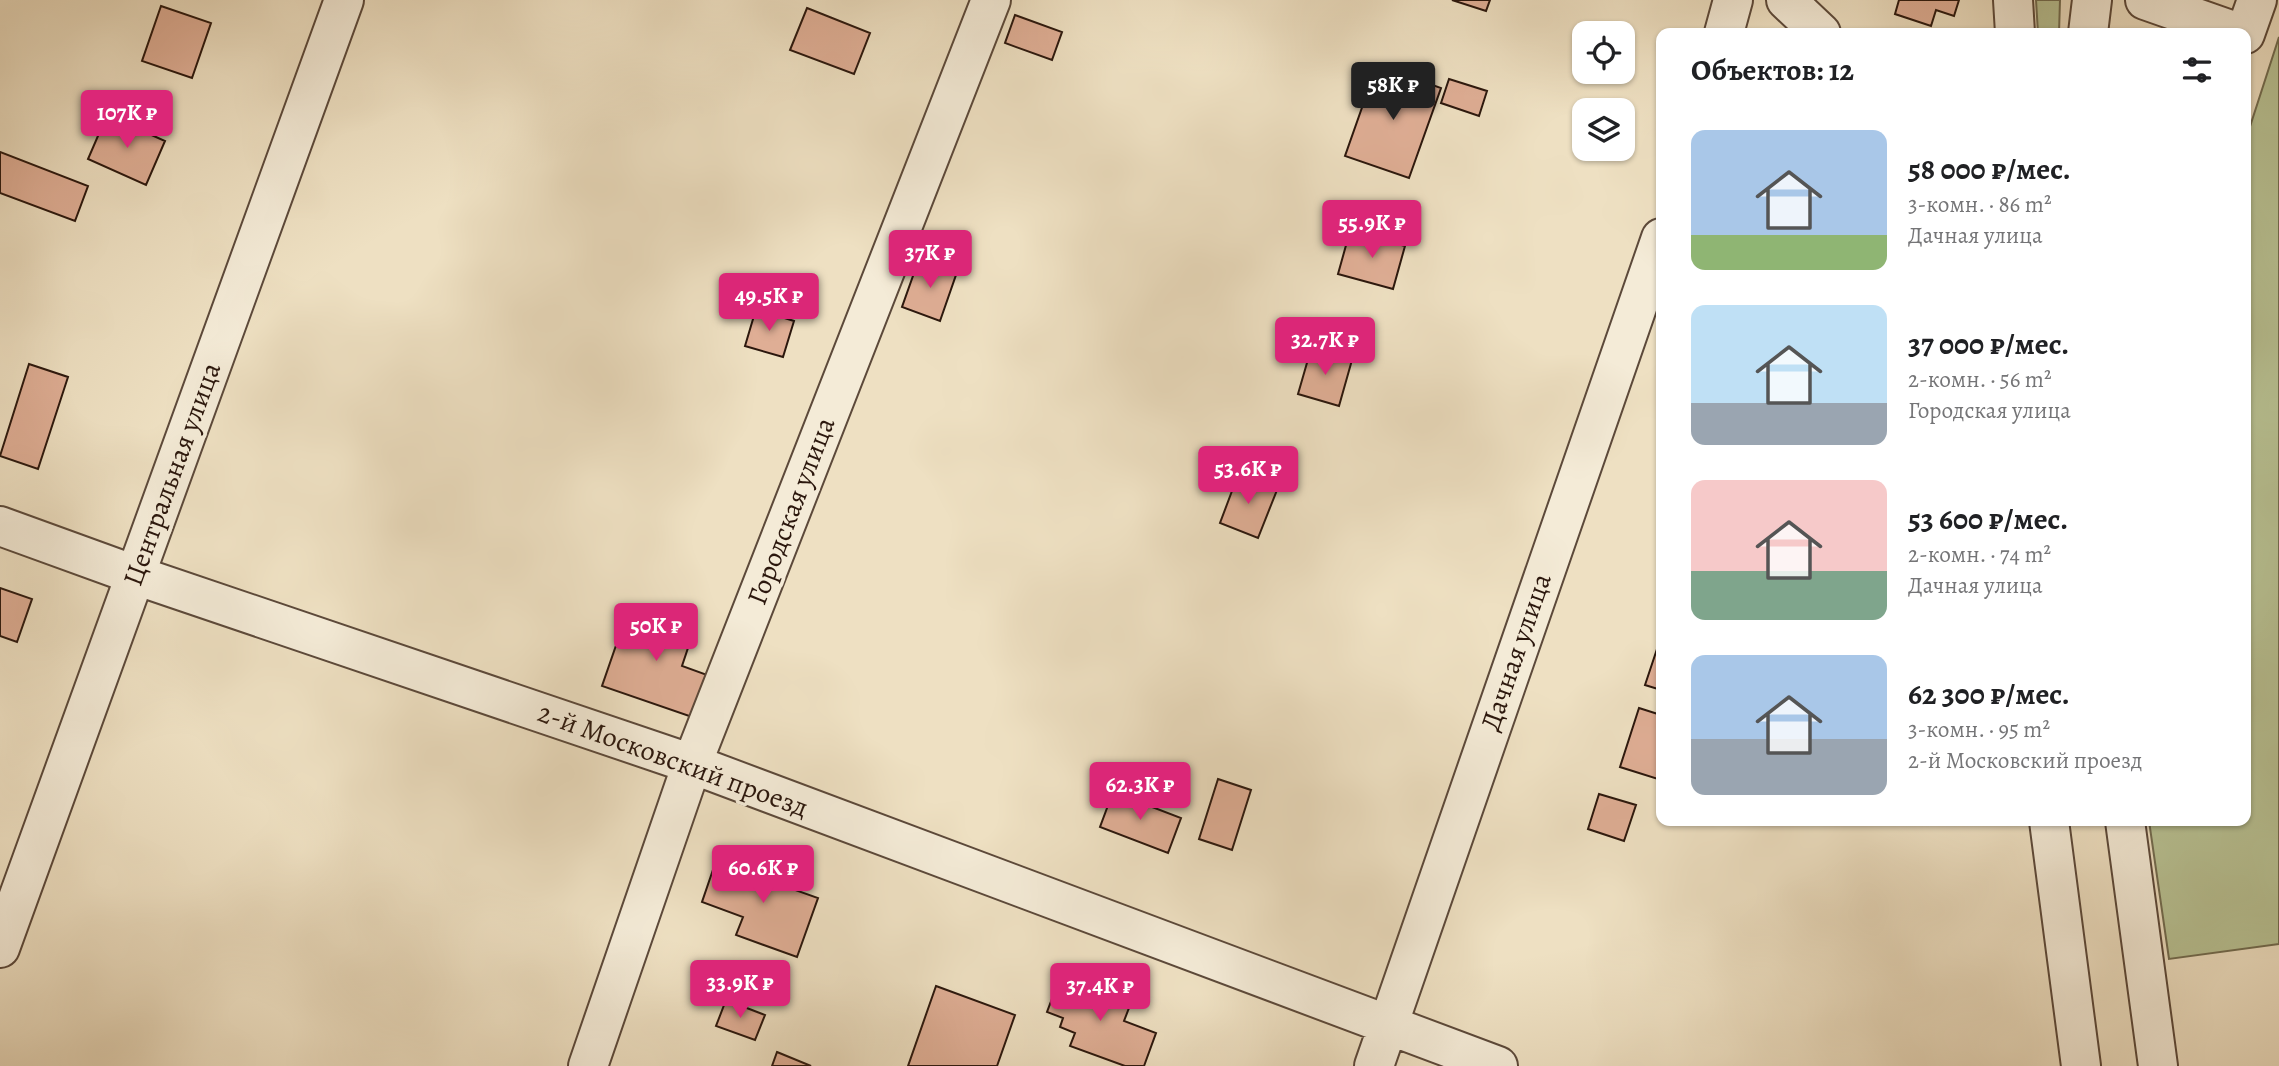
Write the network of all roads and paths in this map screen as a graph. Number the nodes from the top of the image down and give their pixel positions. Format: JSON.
{"nodes":[{"id":1,"x":344,"y":0,"type":"edge"},
{"id":2,"x":991,"y":0,"type":"edge"},
{"id":3,"x":1733,"y":0,"type":"edge"},
{"id":4,"x":1786,"y":0,"type":"edge"},
{"id":5,"x":2013,"y":0,"type":"edge"},
{"id":6,"x":2092,"y":0,"type":"edge"},
{"id":7,"x":2146,"y":0,"type":"edge"},
{"id":8,"x":2257,"y":0,"type":"edge"},
{"id":9,"x":1725,"y":28,"type":"edge"},
{"id":10,"x":1816,"y":28,"type":"edge"},
{"id":11,"x":2015,"y":28,"type":"edge"},
{"id":12,"x":2089,"y":28,"type":"edge"},
{"id":13,"x":2225,"y":28,"type":"edge"},
{"id":14,"x":2247,"y":28,"type":"edge"},
{"id":15,"x":1656,"y":252,"type":"edge"},
{"id":16,"x":0,"y":526,"type":"edge"},
{"id":17,"x":135,"y":575,"type":"junction"},
{"id":18,"x":692,"y":764,"type":"junction"},
{"id":19,"x":2050,"y":826,"type":"edge"},
{"id":20,"x":2126,"y":826,"type":"edge"},
{"id":21,"x":0,"y":948,"type":"edge"},
{"id":22,"x":1389,"y":1026,"type":"junction"},
{"id":23,"x":589,"y":1066,"type":"edge"},
{"id":24,"x":1374,"y":1066,"type":"edge"},
{"id":25,"x":1498,"y":1066,"type":"edge"},
{"id":26,"x":2081,"y":1066,"type":"edge"},
{"id":27,"x":2158,"y":1066,"type":"edge"}],
"edges":[{"from":1,"to":17,"type":"street","name":"Центральная улица"},
{"from":2,"to":18,"type":"street","name":"Городская улица"},
{"from":3,"to":9,"type":"street"},
{"from":4,"to":10,"type":"street"},
{"from":5,"to":11,"type":"street"},
{"from":6,"to":12,"type":"street"},
{"from":7,"to":13,"type":"street"},
{"from":8,"to":14,"type":"street"},
{"from":15,"to":22,"type":"street","name":"Дачная улица"},
{"from":16,"to":17,"type":"street","name":"2-й Московский проезд"},
{"from":17,"to":18,"type":"street","name":"2-й Московский проезд"},
{"from":17,"to":21,"type":"street","name":"Центральная улица"},
{"from":18,"to":22,"type":"street","name":"2-й Московский проезд"},
{"from":18,"to":23,"type":"street","name":"Городская улица"},
{"from":19,"to":26,"type":"street"},
{"from":20,"to":27,"type":"street"},
{"from":22,"to":24,"type":"street","name":"Дачная улица"},
{"from":22,"to":25,"type":"street","name":"2-й Московский проезд"}]}
